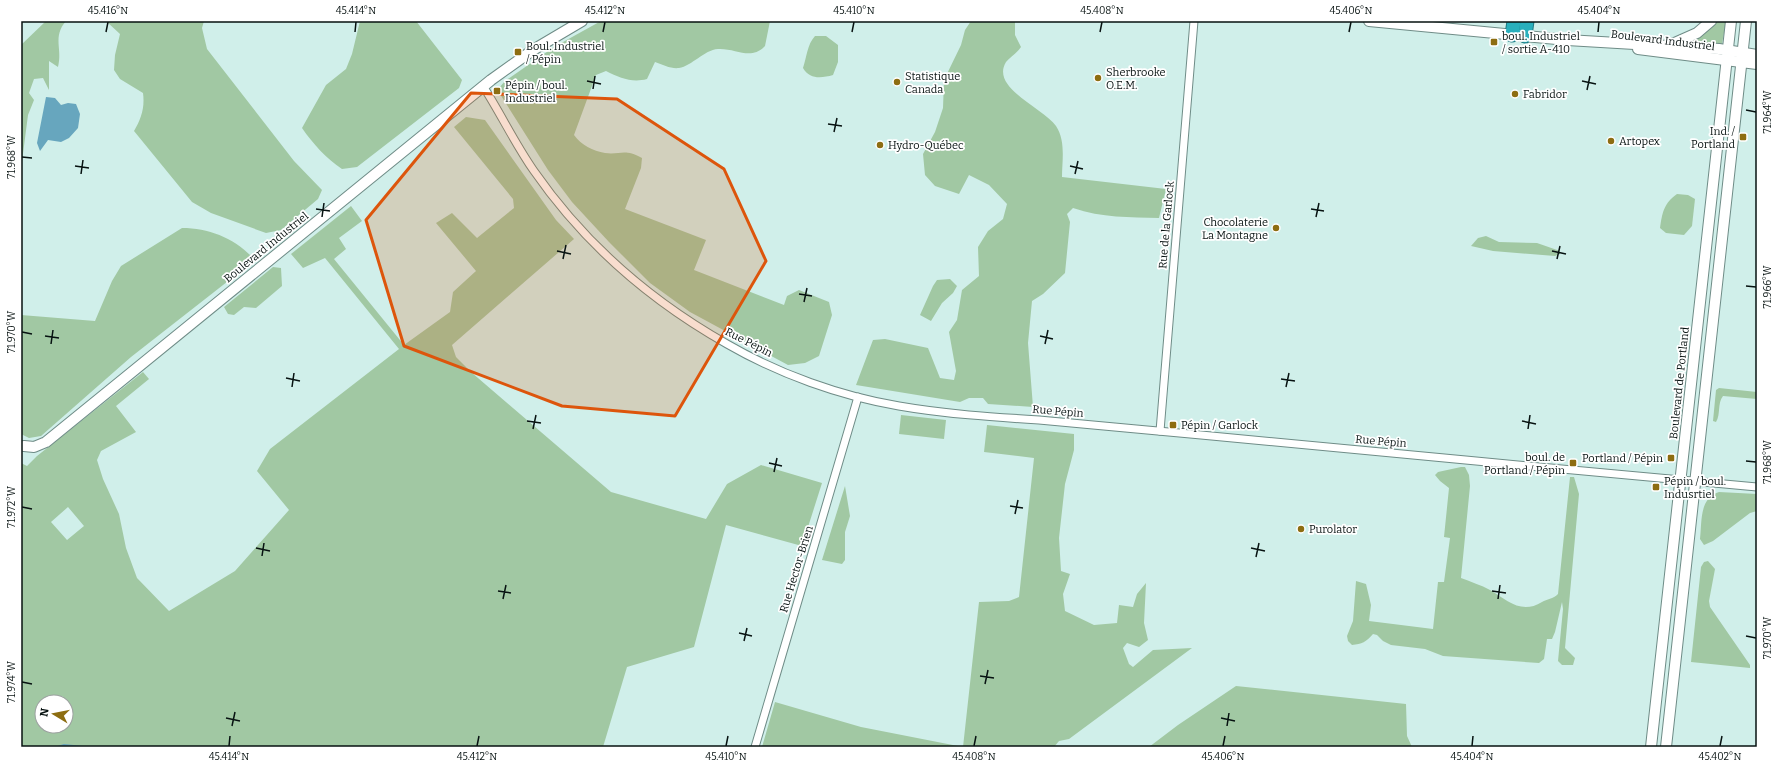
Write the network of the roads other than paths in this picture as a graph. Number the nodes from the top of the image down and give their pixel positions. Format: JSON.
{"nodes":[{"id":1,"x":582,"y":21,"type":"edge"},
{"id":2,"x":1194,"y":21,"type":"edge"},
{"id":3,"x":1368,"y":21,"type":"edge"},
{"id":4,"x":1514,"y":21,"type":"edge"},
{"id":5,"x":1527,"y":21,"type":"edge"},
{"id":6,"x":1711,"y":21,"type":"edge"},
{"id":7,"x":1731,"y":21,"type":"edge"},
{"id":8,"x":1746,"y":21,"type":"edge"},
{"id":9,"x":1512,"y":35,"type":"junction"},
{"id":10,"x":1526,"y":36,"type":"junction"},
{"id":11,"x":1567,"y":40,"type":"junction"},
{"id":12,"x":1670,"y":45,"type":"junction"},
{"id":13,"x":1726,"y":55,"type":"junction"},
{"id":14,"x":1757,"y":56,"type":"edge"},
{"id":15,"x":1742,"y":58,"type":"junction"},
{"id":16,"x":1757,"y":64,"type":"edge"},
{"id":17,"x":483,"y":86,"type":"junction"},
{"id":18,"x":858,"y":397,"type":"junction"},
{"id":19,"x":1160,"y":431,"type":"junction"},
{"id":20,"x":22,"y":446,"type":"edge"},
{"id":21,"x":1682,"y":480,"type":"junction"},
{"id":22,"x":1695,"y":482,"type":"junction"},
{"id":23,"x":1757,"y":487,"type":"edge"},
{"id":24,"x":756,"y":747,"type":"edge"},
{"id":25,"x":1651,"y":747,"type":"edge"},
{"id":26,"x":1666,"y":747,"type":"edge"}],
"edges":[{"from":1,"to":17,"type":"main road","name":"Boulevard Industriel"},
{"from":2,"to":19,"type":"street","name":"Rue de la Garlock"},
{"from":3,"to":9,"type":"main road","name":"Boulevard Industriel"},
{"from":4,"to":9,"type":"highway"},
{"from":5,"to":10,"type":"highway"},
{"from":6,"to":12,"type":"main road"},
{"from":7,"to":13,"type":"main road","name":"Boulevard de Portland"},
{"from":8,"to":15,"type":"main road"},
{"from":9,"to":10,"type":"main road","name":"Boulevard Industriel"},
{"from":10,"to":11,"type":"main road","name":"Boulevard Industriel"},
{"from":11,"to":12,"type":"main road","name":"Boulevard Industriel"},
{"from":11,"to":13,"type":"main road","name":"Boulevard Industriel"},
{"from":12,"to":13,"type":"main road","name":"Boulevard Industriel"},
{"from":13,"to":15,"type":"main road","name":"Boulevard Industriel"},
{"from":13,"to":21,"type":"main road","name":"Boulevard de Portland"},
{"from":14,"to":15,"type":"main road","name":"Boulevard Industriel"},
{"from":15,"to":16,"type":"main road","name":"Boulevard Industriel"},
{"from":15,"to":22,"type":"main road"},
{"from":17,"to":18,"type":"street","name":"Rue Pépin"},
{"from":17,"to":20,"type":"main road","name":"Boulevard Industriel"},
{"from":18,"to":19,"type":"street","name":"Rue Pépin"},
{"from":18,"to":24,"type":"street","name":"Rue Hector-Brien"},
{"from":19,"to":21,"type":"street","name":"Rue Pépin"},
{"from":21,"to":22,"type":"street","name":"Rue Pépin"},
{"from":21,"to":25,"type":"main road","name":"Boulevard de Portland"},
{"from":22,"to":23,"type":"street","name":"Rue Pépin"},
{"from":22,"to":26,"type":"main road"}]}
